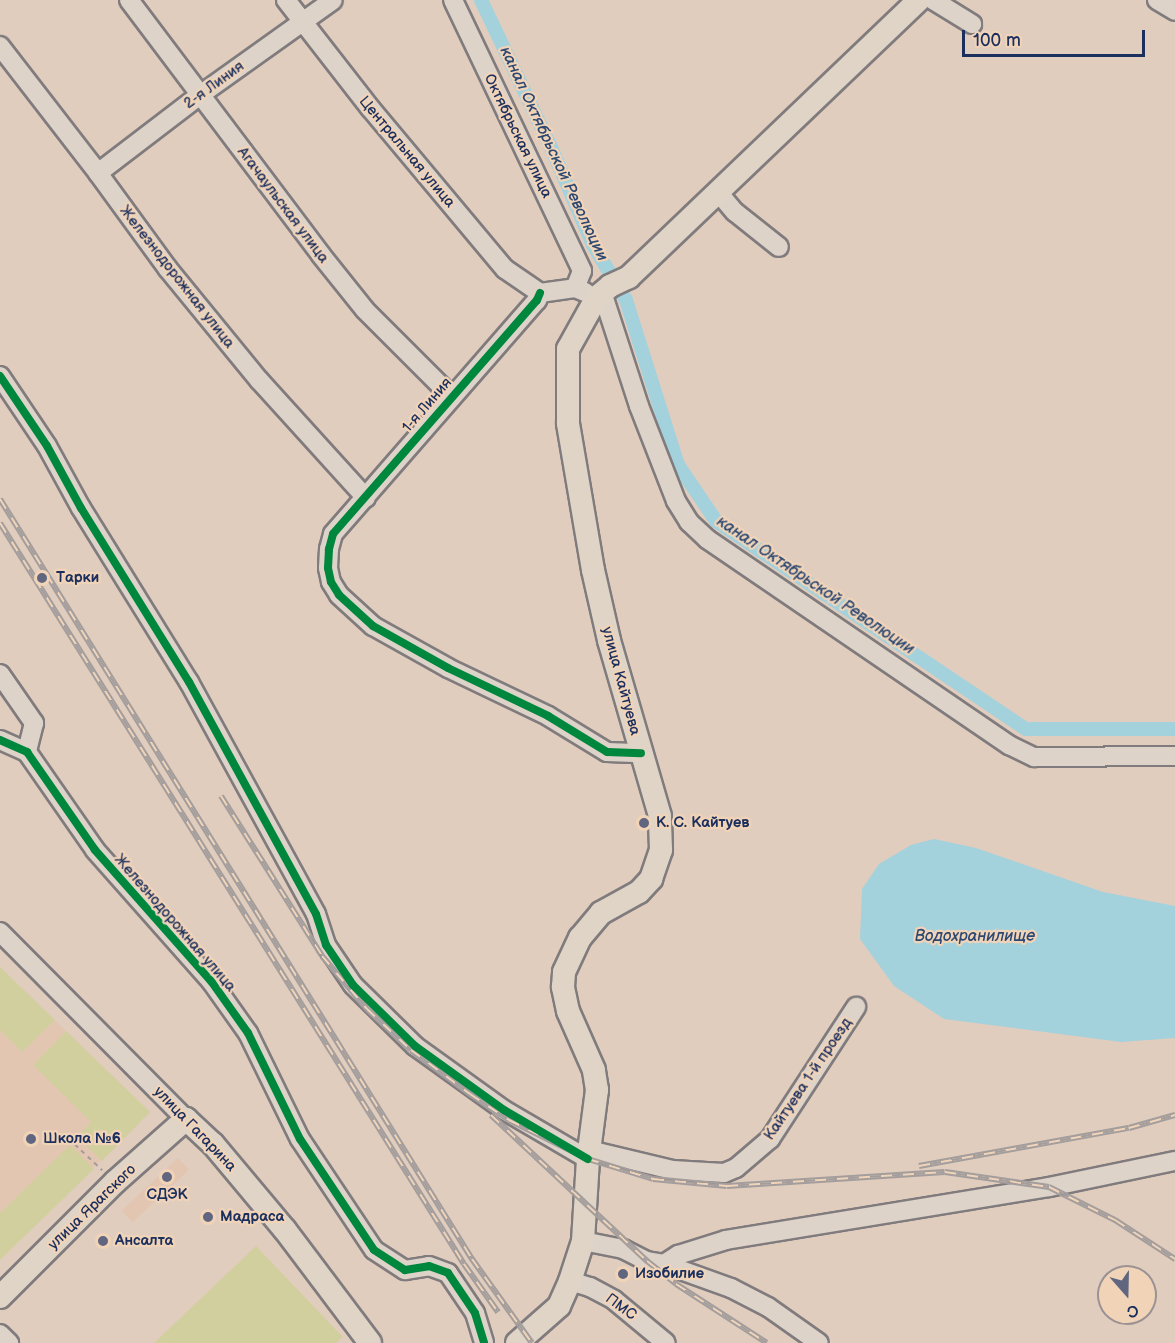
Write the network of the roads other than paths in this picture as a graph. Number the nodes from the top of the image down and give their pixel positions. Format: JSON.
{"nodes":[{"id":1,"x":129,"y":0,"type":"edge"},
{"id":2,"x":286,"y":0,"type":"edge"},
{"id":3,"x":333,"y":0,"type":"edge"},
{"id":4,"x":453,"y":0,"type":"edge"},
{"id":5,"x":919,"y":0,"type":"edge"},
{"id":6,"x":933,"y":0,"type":"edge"},
{"id":7,"x":1157,"y":0,"type":"edge"},
{"id":8,"x":1175,"y":11,"type":"edge"},
{"id":9,"x":302,"y":21,"type":"junction"},
{"id":10,"x":972,"y":24,"type":"dead end"},
{"id":11,"x":0,"y":46,"type":"edge"},
{"id":12,"x":200,"y":95,"type":"junction"},
{"id":13,"x":98,"y":173,"type":"junction"},
{"id":14,"x":718,"y":192,"type":"junction"},
{"id":15,"x":779,"y":247,"type":"dead end"},
{"id":16,"x":579,"y":279,"type":"junction"},
{"id":17,"x":609,"y":288,"type":"junction"},
{"id":18,"x":540,"y":293,"type":"junction"},
{"id":19,"x":0,"y":376,"type":"edge"},
{"id":20,"x":452,"y":397,"type":"junction"},
{"id":21,"x":366,"y":498,"type":"junction"},
{"id":22,"x":0,"y":674,"type":"edge"},
{"id":23,"x":0,"y":740,"type":"edge"},
{"id":24,"x":27,"y":752,"type":"junction"},
{"id":25,"x":641,"y":753,"type":"junction"},
{"id":26,"x":1175,"y":756,"type":"edge"},
{"id":27,"x":0,"y":932,"type":"edge"},
{"id":28,"x":856,"y":1007,"type":"dead end"},
{"id":29,"x":186,"y":1119,"type":"junction"},
{"id":30,"x":589,"y":1154,"type":"junction"},
{"id":31,"x":1175,"y":1161,"type":"edge"},
{"id":32,"x":583,"y":1241,"type":"junction"},
{"id":33,"x":664,"y":1264,"type":"junction"},
{"id":34,"x":570,"y":1281,"type":"junction"},
{"id":35,"x":0,"y":1297,"type":"edge"},
{"id":36,"x":0,"y":1334,"type":"edge"},
{"id":37,"x":361,"y":1340,"type":"edge"},
{"id":38,"x":9,"y":1343,"type":"edge"},
{"id":39,"x":484,"y":1343,"type":"edge"},
{"id":40,"x":517,"y":1343,"type":"edge"},
{"id":41,"x":666,"y":1343,"type":"edge"},
{"id":42,"x":819,"y":1343,"type":"edge"}],
"edges":[{"from":1,"to":12,"type":"street","name":"Агачаульская улица"},
{"from":2,"to":9,"type":"street","name":"Центральная улица"},
{"from":3,"to":9,"type":"street","name":"2-я Линия"},
{"from":4,"to":16,"type":"street","name":"Октябрьская улица"},
{"from":5,"to":14,"type":"main road","name":"улица Кайтуева"},
{"from":6,"to":10,"type":"street"},
{"from":7,"to":8,"type":"street"},
{"from":9,"to":12,"type":"street","name":"2-я Линия"},
{"from":9,"to":18,"type":"street","name":"Центральная улица"},
{"from":11,"to":13,"type":"street","name":"Железнодорожная улица"},
{"from":12,"to":13,"type":"street","name":"2-я Линия"},
{"from":12,"to":20,"type":"street","name":"Агачаульская улица"},
{"from":13,"to":21,"type":"street","name":"Железнодорожная улица"},
{"from":14,"to":15,"type":"street"},
{"from":14,"to":17,"type":"main road","name":"улица Кайтуева"},
{"from":16,"to":17,"type":"street"},
{"from":16,"to":18,"type":"street"},
{"from":17,"to":25,"type":"main road","name":"улица Кайтуева"},
{"from":17,"to":26,"type":"street"},
{"from":18,"to":20,"type":"street","name":"1-я Линия"},
{"from":19,"to":30,"type":"street","name":"Кайтуева 1-й проезд"},
{"from":20,"to":21,"type":"street","name":"1-я Линия"},
{"from":21,"to":25,"type":"street","name":"1-я Линия"},
{"from":22,"to":24,"type":"street"},
{"from":23,"to":24,"type":"street"},
{"from":24,"to":39,"type":"street","name":"Железнодорожная улица"},
{"from":25,"to":30,"type":"main road","name":"улица Кайтуева"},
{"from":27,"to":29,"type":"street","name":"улица Гагарина"},
{"from":28,"to":30,"type":"street","name":"Кайтуева 1-й проезд"},
{"from":29,"to":35,"type":"main road","name":"улица Ярагского"},
{"from":29,"to":37,"type":"main road","name":"улица Гагарина"},
{"from":30,"to":32,"type":"main road","name":"улица Кайтуева"},
{"from":31,"to":33,"type":"street"},
{"from":32,"to":33,"type":"street"},
{"from":32,"to":34,"type":"main road","name":"улица Кайтуева"},
{"from":33,"to":42,"type":"street"},
{"from":34,"to":40,"type":"main road","name":"улица Кайтуева"},
{"from":34,"to":41,"type":"street","name":"ПМС"},
{"from":36,"to":38,"type":"street"}]}
